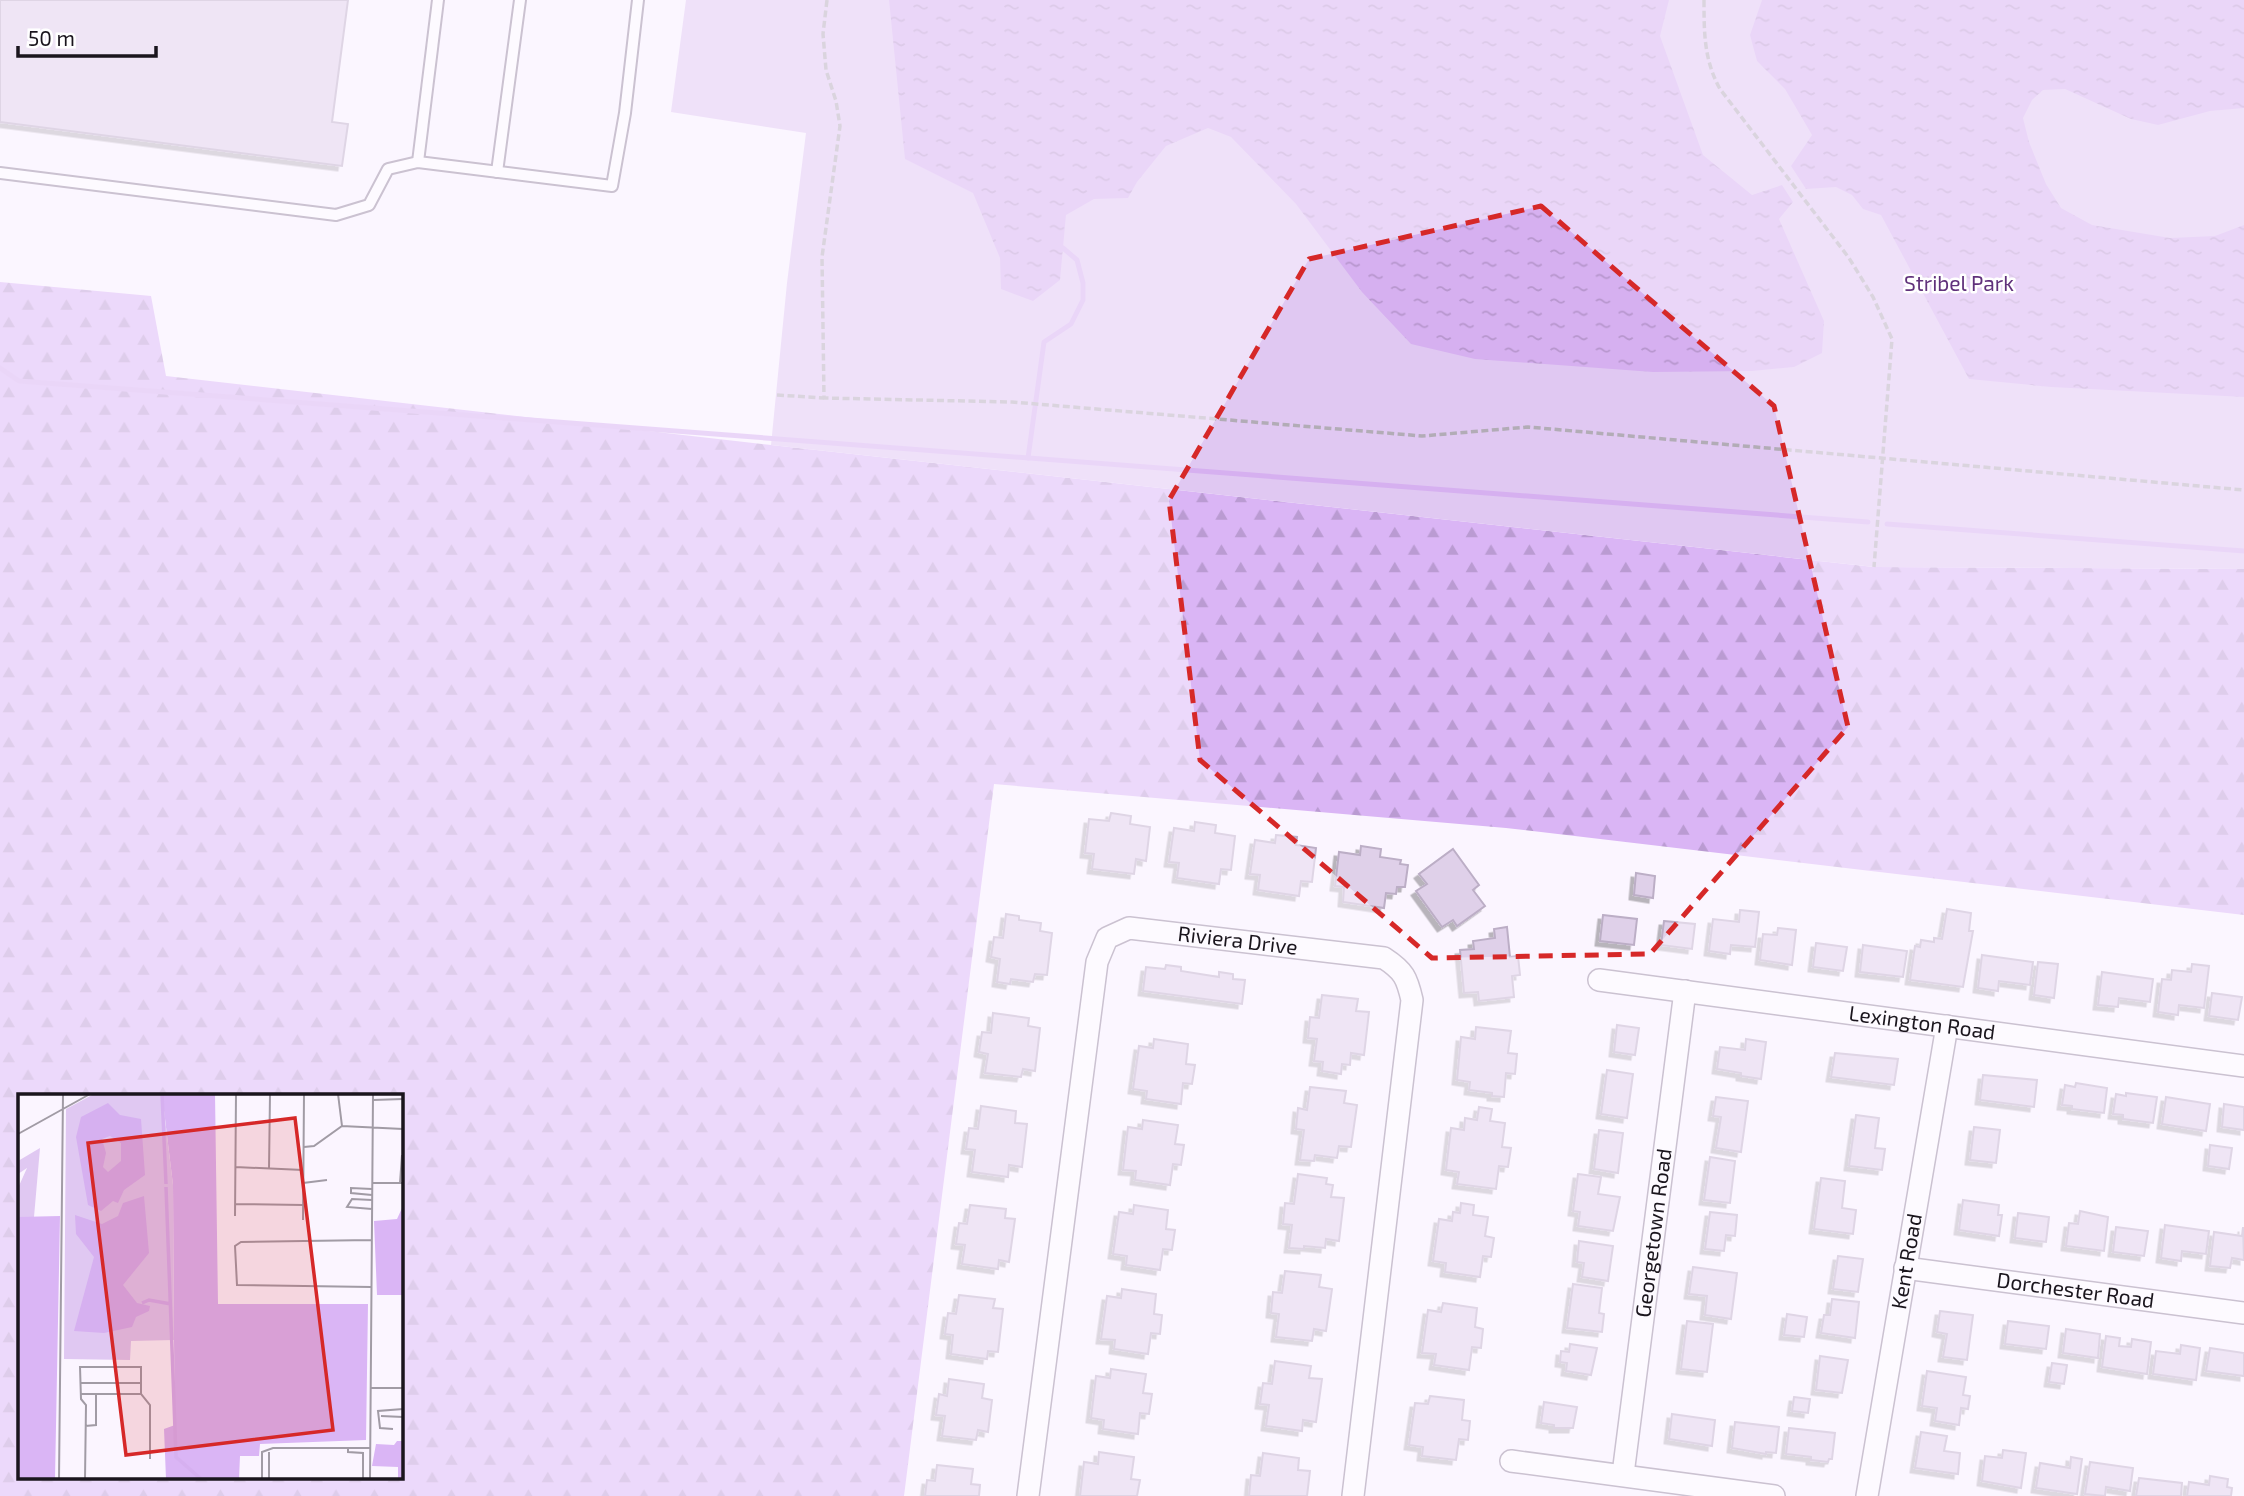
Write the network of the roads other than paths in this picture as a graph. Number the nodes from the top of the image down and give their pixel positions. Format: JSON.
{"nodes":[{"id":1,"x":438,"y":0,"type":"edge"},
{"id":2,"x":520,"y":0,"type":"edge"},
{"id":3,"x":638,"y":0,"type":"edge"},
{"id":4,"x":418,"y":162,"type":"junction"},
{"id":5,"x":497,"y":172,"type":"junction"},
{"id":6,"x":0,"y":173,"type":"edge"},
{"id":7,"x":1598,"y":980,"type":"dead end"},
{"id":8,"x":1685,"y":991,"type":"junction"},
{"id":9,"x":1947,"y":1026,"type":"junction"},
{"id":10,"x":2244,"y":1066,"type":"edge"},
{"id":11,"x":1905,"y":1268,"type":"junction"},
{"id":12,"x":2244,"y":1313,"type":"edge"},
{"id":13,"x":1511,"y":1461,"type":"dead end"},
{"id":14,"x":1623,"y":1474,"type":"junction"},
{"id":15,"x":1028,"y":1496,"type":"edge"},
{"id":16,"x":1353,"y":1496,"type":"edge"},
{"id":17,"x":1774,"y":1496,"type":"edge"},
{"id":18,"x":1867,"y":1496,"type":"edge"}],
"edges":[{"from":1,"to":4,"type":"lane"},
{"from":2,"to":5,"type":"lane"},
{"from":3,"to":5,"type":"lane"},
{"from":4,"to":5,"type":"lane"},
{"from":4,"to":6,"type":"lane"},
{"from":7,"to":8,"type":"street","name":"Lexington Road"},
{"from":8,"to":9,"type":"street","name":"Lexington Road"},
{"from":8,"to":14,"type":"street","name":"Georgetown Road"},
{"from":9,"to":10,"type":"street","name":"Lexington Road"},
{"from":9,"to":11,"type":"street","name":"Kent Road"},
{"from":11,"to":12,"type":"street","name":"Dorchester Road"},
{"from":11,"to":18,"type":"street","name":"Kent Road"},
{"from":13,"to":14,"type":"street"},
{"from":14,"to":17,"type":"street"},
{"from":15,"to":16,"type":"street","name":"Riviera Drive"}]}
